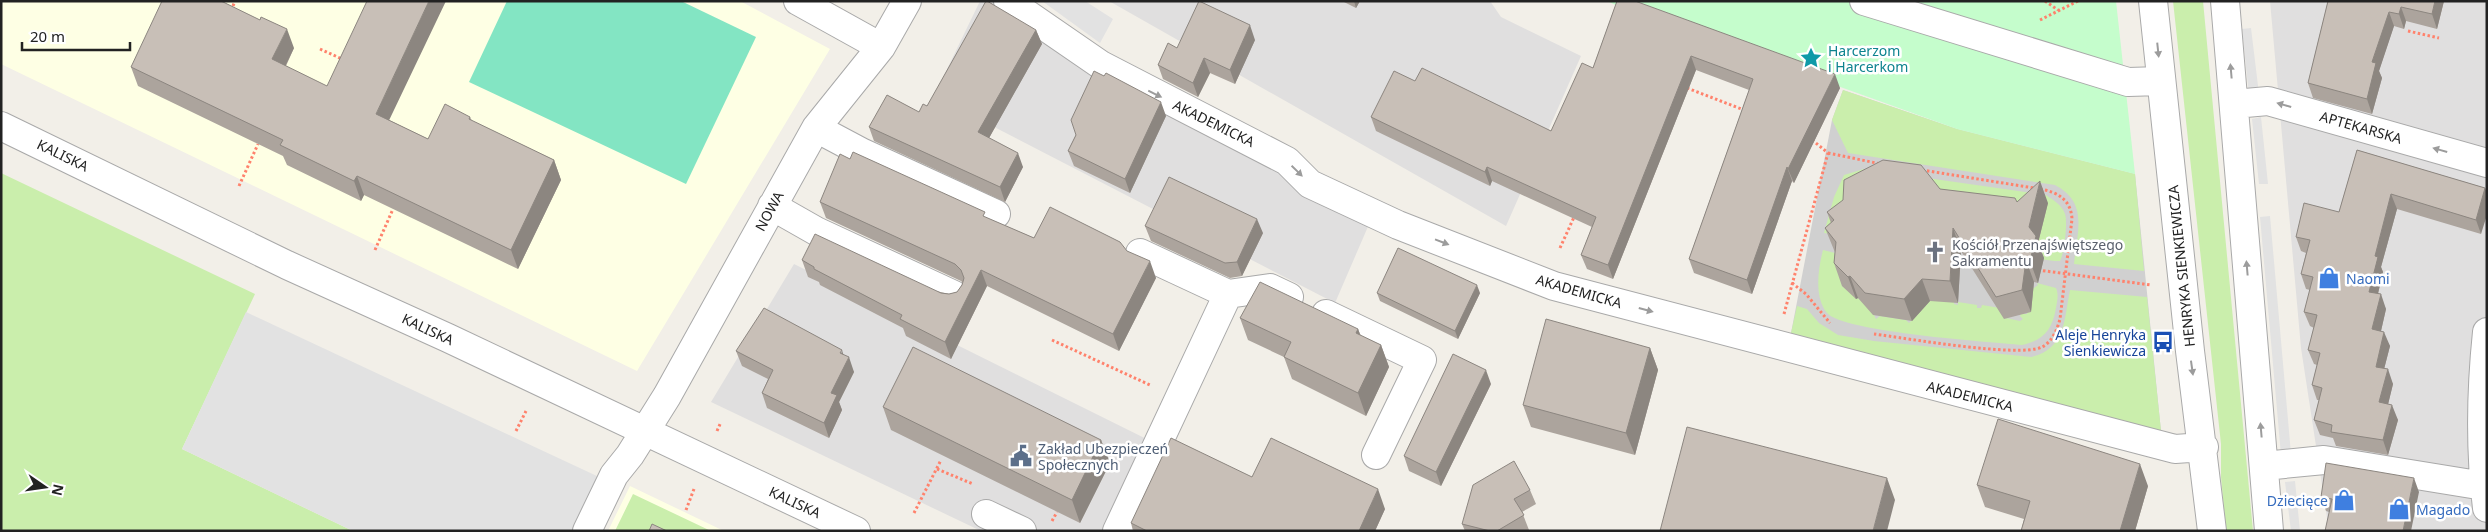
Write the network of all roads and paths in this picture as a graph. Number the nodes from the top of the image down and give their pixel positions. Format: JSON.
{"nodes":[{"id":1,"x":235,"y":1,"type":"edge"},
{"id":2,"x":798,"y":1,"type":"edge"},
{"id":3,"x":907,"y":1,"type":"edge"},
{"id":4,"x":1008,"y":1,"type":"edge"},
{"id":5,"x":1864,"y":1,"type":"edge"},
{"id":6,"x":2045,"y":1,"type":"edge"},
{"id":7,"x":2153,"y":1,"type":"edge"},
{"id":8,"x":2225,"y":1,"type":"edge"},
{"id":9,"x":233,"y":6,"type":"edge"},
{"id":10,"x":2058,"y":10,"type":"dead end"},
{"id":11,"x":2408,"y":31,"type":"dead end"},
{"id":12,"x":2440,"y":38,"type":"dead end"},
{"id":13,"x":881,"y":47,"type":"junction"},
{"id":14,"x":320,"y":49,"type":"dead end"},
{"id":15,"x":345,"y":60,"type":"edge"},
{"id":16,"x":2161,"y":81,"type":"junction"},
{"id":17,"x":1686,"y":88,"type":"edge"},
{"id":18,"x":2234,"y":104,"type":"junction"},
{"id":19,"x":1749,"y":111,"type":"edge"},
{"id":20,"x":1,"y":126,"type":"edge"},
{"id":21,"x":816,"y":128,"type":"junction"},
{"id":22,"x":1809,"y":136,"type":"edge"},
{"id":23,"x":258,"y":144,"type":"edge"},
{"id":24,"x":1828,"y":153,"type":"junction"},
{"id":25,"x":2487,"y":163,"type":"edge"},
{"id":26,"x":1885,"y":164,"type":"edge"},
{"id":27,"x":1914,"y":169,"type":"edge"},
{"id":28,"x":239,"y":186,"type":"dead end"},
{"id":29,"x":772,"y":206,"type":"junction"},
{"id":30,"x":393,"y":209,"type":"edge"},
{"id":31,"x":1576,"y":212,"type":"edge"},
{"id":32,"x":996,"y":214,"type":"dead end"},
{"id":33,"x":1560,"y":248,"type":"dead end"},
{"id":34,"x":374,"y":250,"type":"dead end"},
{"id":35,"x":1140,"y":254,"type":"edge"},
{"id":36,"x":2036,"y":270,"type":"dead end"},
{"id":37,"x":2067,"y":274,"type":"junction"},
{"id":38,"x":1792,"y":283,"type":"junction"},
{"id":39,"x":2154,"y":285,"type":"dead end"},
{"id":40,"x":1228,"y":294,"type":"junction"},
{"id":41,"x":954,"y":295,"type":"edge"},
{"id":42,"x":1834,"y":326,"type":"dead end"},
{"id":43,"x":2487,"y":332,"type":"edge"},
{"id":44,"x":1870,"y":333,"type":"dead end"},
{"id":45,"x":1052,"y":340,"type":"dead end"},
{"id":46,"x":1776,"y":344,"type":"junction"},
{"id":47,"x":1180,"y":399,"type":"junction"},
{"id":48,"x":521,"y":419,"type":"dead end"},
{"id":49,"x":516,"y":431,"type":"dead end"},
{"id":50,"x":645,"y":431,"type":"junction"},
{"id":51,"x":2204,"y":447,"type":"junction"},
{"id":52,"x":1376,"y":455,"type":"dead end"},
{"id":53,"x":941,"y":460,"type":"edge"},
{"id":54,"x":2264,"y":466,"type":"junction"},
{"id":55,"x":937,"y":469,"type":"junction"},
{"id":56,"x":696,"y":485,"type":"dead end"},
{"id":57,"x":976,"y":486,"type":"dead end"},
{"id":58,"x":2486,"y":497,"type":"edge"},
{"id":59,"x":686,"y":510,"type":"dead end"},
{"id":60,"x":1057,"y":512,"type":"edge"},
{"id":61,"x":914,"y":513,"type":"dead end"},
{"id":62,"x":986,"y":514,"type":"dead end"},
{"id":63,"x":1053,"y":519,"type":"dead end"},
{"id":64,"x":587,"y":531,"type":"edge"},
{"id":65,"x":856,"y":531,"type":"edge"},
{"id":66,"x":1022,"y":531,"type":"edge"},
{"id":67,"x":1117,"y":531,"type":"edge"},
{"id":68,"x":2212,"y":531,"type":"edge"},
{"id":69,"x":2269,"y":531,"type":"edge"}],
"edges":[{"from":1,"to":9,"type":"path"},
{"from":2,"to":13,"type":"street"},
{"from":3,"to":13,"type":"street","name":"NOWA"},
{"from":4,"to":46,"type":"street","name":"AKADEMICKA","one_way":true},
{"from":5,"to":16,"type":"street"},
{"from":6,"to":10,"type":"path"},
{"from":7,"to":16,"type":"street","name":"HENRYKA SIENKIEWICZA","one_way":true},
{"from":18,"to":8,"type":"street","one_way":true},
{"from":11,"to":12,"type":"path"},
{"from":13,"to":21,"type":"street","name":"NOWA"},
{"from":14,"to":15,"type":"path"},
{"from":16,"to":51,"type":"street","name":"HENRYKA SIENKIEWICZA","one_way":true},
{"from":17,"to":19,"type":"path"},
{"from":25,"to":18,"type":"street","name":"APTEKARSKA","one_way":true},
{"from":54,"to":18,"type":"street","one_way":true},
{"from":20,"to":50,"type":"street","name":"KALISKA"},
{"from":21,"to":29,"type":"street","name":"NOWA"},
{"from":21,"to":32,"type":"street"},
{"from":22,"to":24,"type":"path"},
{"from":23,"to":28,"type":"path"},
{"from":24,"to":26,"type":"path"},
{"from":24,"to":38,"type":"path"},
{"from":27,"to":37,"type":"path"},
{"from":29,"to":41,"type":"street"},
{"from":29,"to":50,"type":"street","name":"NOWA"},
{"from":30,"to":34,"type":"path"},
{"from":31,"to":33,"type":"path"},
{"from":35,"to":40,"type":"street"},
{"from":36,"to":37,"type":"path"},
{"from":37,"to":39,"type":"path"},
{"from":37,"to":44,"type":"path"},
{"from":38,"to":42,"type":"path"},
{"from":38,"to":46,"type":"path"},
{"from":40,"to":47,"type":"street"},
{"from":40,"to":52,"type":"street"},
{"from":43,"to":58,"type":"street"},
{"from":45,"to":47,"type":"path"},
{"from":46,"to":51,"type":"street","name":"AKADEMICKA"},
{"from":47,"to":67,"type":"street"},
{"from":48,"to":49,"type":"path"},
{"from":50,"to":64,"type":"street","name":"NOWA"},
{"from":50,"to":65,"type":"street","name":"KALISKA"},
{"from":51,"to":68,"type":"street","name":"HENRYKA SIENKIEWICZA"},
{"from":53,"to":55,"type":"path"},
{"from":54,"to":58,"type":"street"},
{"from":54,"to":69,"type":"street"},
{"from":55,"to":57,"type":"path"},
{"from":55,"to":61,"type":"path"},
{"from":56,"to":59,"type":"path"},
{"from":60,"to":63,"type":"path"},
{"from":62,"to":66,"type":"street"}]}
